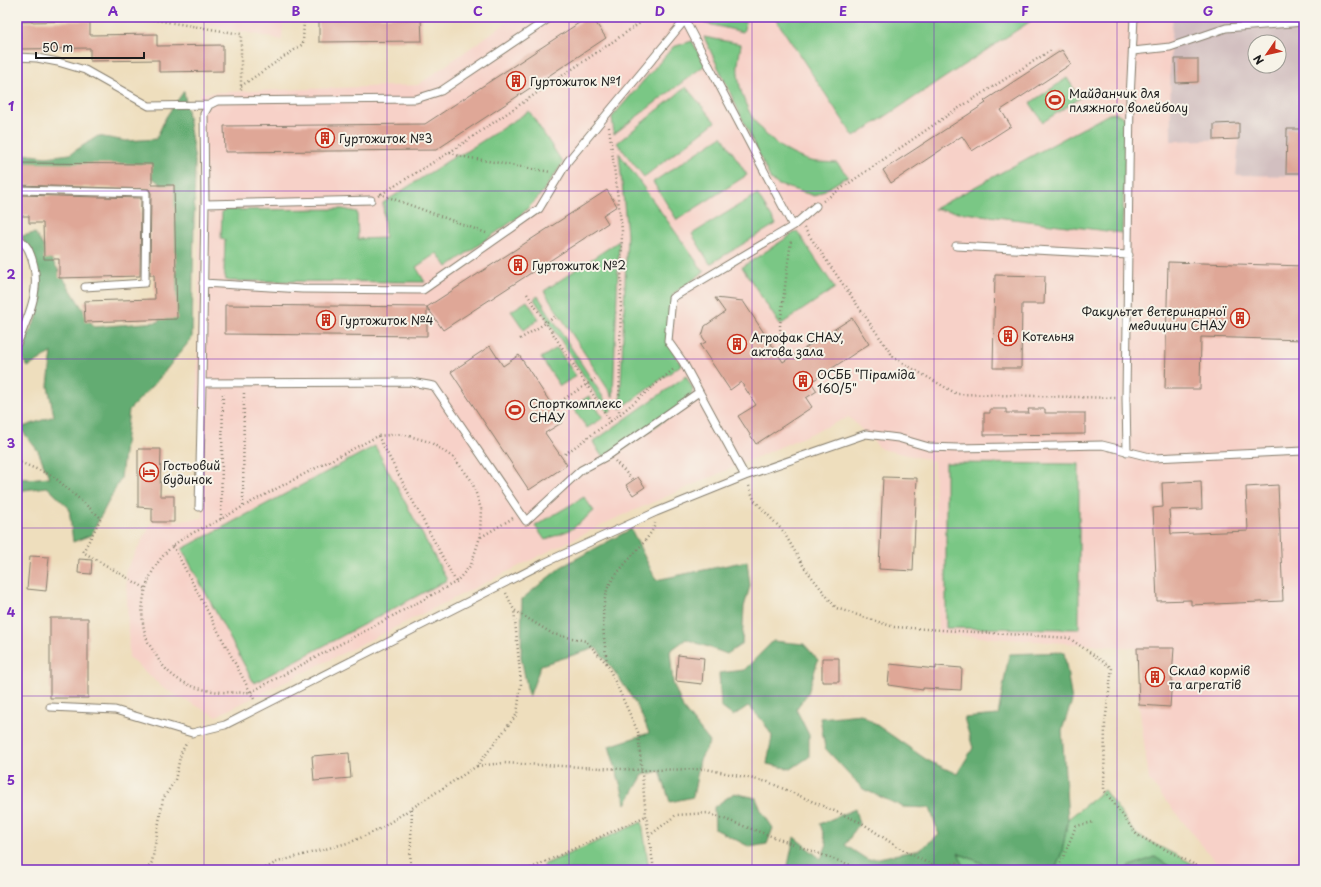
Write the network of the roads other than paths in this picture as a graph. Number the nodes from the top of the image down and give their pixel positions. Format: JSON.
{"nodes":[{"id":1,"x":551,"y":17,"type":"edge"},
{"id":2,"x":1134,"y":17,"type":"edge"},
{"id":3,"x":685,"y":19,"type":"edge"},
{"id":4,"x":1304,"y":22,"type":"edge"},
{"id":5,"x":1133,"y":51,"type":"junction"},
{"id":6,"x":17,"y":57,"type":"edge"},
{"id":7,"x":209,"y":105,"type":"junction"},
{"id":8,"x":17,"y":190,"type":"edge"},
{"id":9,"x":371,"y":200,"type":"road end"},
{"id":10,"x":205,"y":204,"type":"junction"},
{"id":11,"x":816,"y":206,"type":"road end"},
{"id":12,"x":796,"y":224,"type":"junction"},
{"id":13,"x":17,"y":236,"type":"edge"},
{"id":14,"x":956,"y":246,"type":"dead end"},
{"id":15,"x":1129,"y":256,"type":"junction"},
{"id":16,"x":203,"y":283,"type":"junction"},
{"id":17,"x":85,"y":287,"type":"dead end"},
{"id":18,"x":17,"y":344,"type":"edge"},
{"id":19,"x":202,"y":383,"type":"junction"},
{"id":20,"x":699,"y":392,"type":"junction"},
{"id":21,"x":1304,"y":451,"type":"edge"},
{"id":22,"x":1128,"y":452,"type":"junction"},
{"id":23,"x":745,"y":476,"type":"junction"},
{"id":24,"x":199,"y":507,"type":"dead end"},
{"id":25,"x":50,"y":707,"type":"dead end"}],
"edges":[{"from":1,"to":7,"type":"lane"},
{"from":2,"to":5,"type":"lane"},
{"from":3,"to":12,"type":"lane"},
{"from":3,"to":16,"type":"lane"},
{"from":4,"to":5,"type":"lane"},
{"from":5,"to":15,"type":"lane"},
{"from":6,"to":7,"type":"lane"},
{"from":7,"to":10,"type":"lane"},
{"from":8,"to":17,"type":"lane"},
{"from":9,"to":10,"type":"lane"},
{"from":10,"to":16,"type":"lane"},
{"from":11,"to":12,"type":"lane"},
{"from":12,"to":20,"type":"lane"},
{"from":13,"to":18,"type":"lane"},
{"from":14,"to":15,"type":"lane"},
{"from":15,"to":22,"type":"lane"},
{"from":16,"to":19,"type":"lane"},
{"from":19,"to":20,"type":"lane"},
{"from":19,"to":24,"type":"lane"},
{"from":20,"to":23,"type":"lane"},
{"from":21,"to":22,"type":"lane"},
{"from":22,"to":23,"type":"lane"},
{"from":23,"to":25,"type":"lane"}]}
